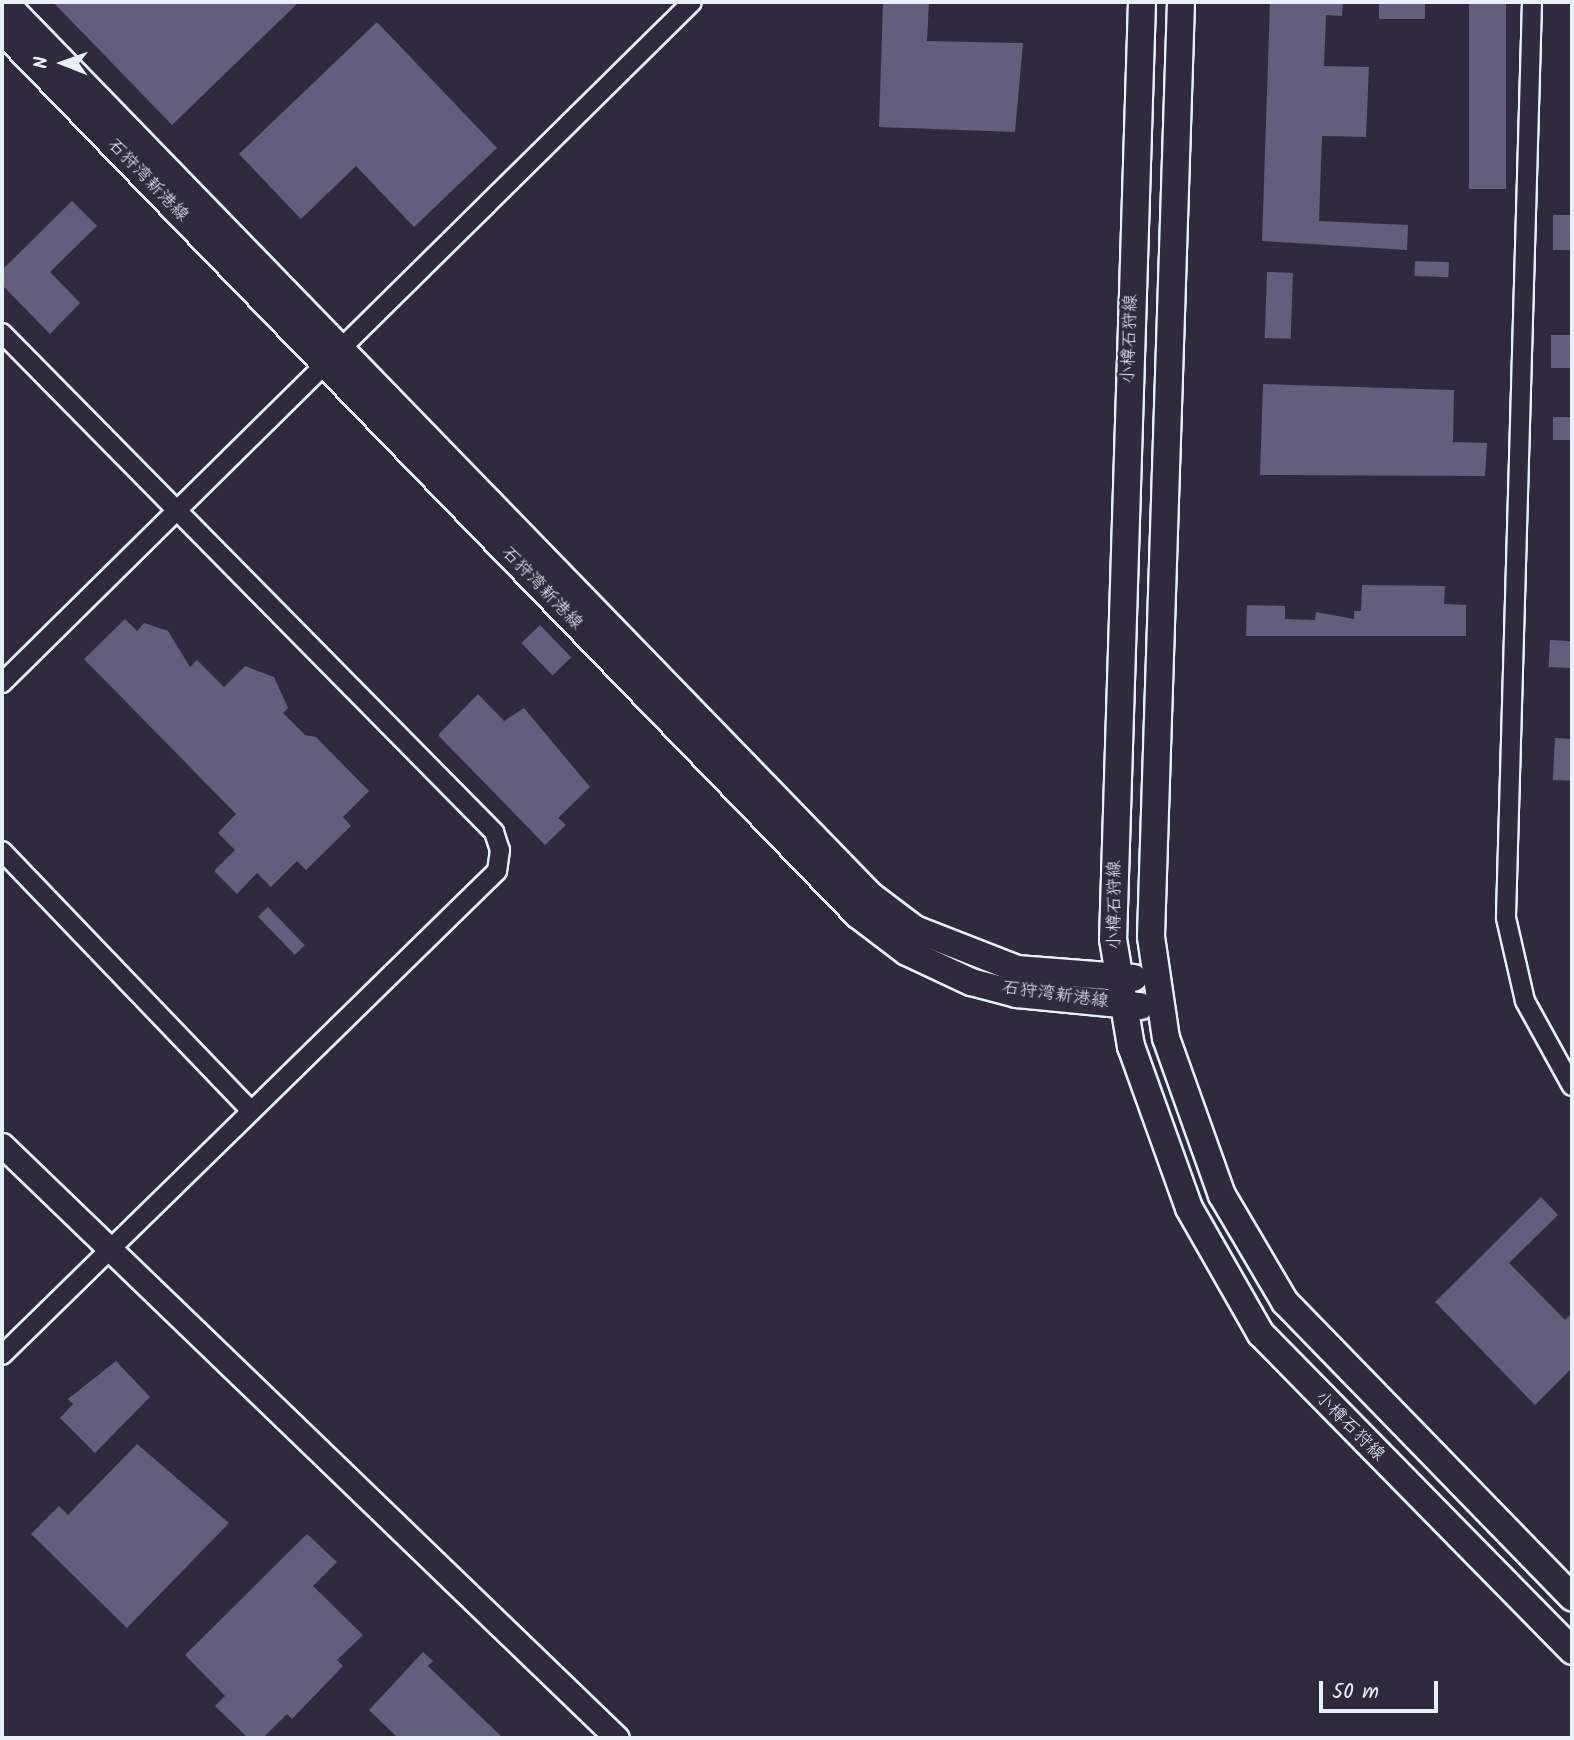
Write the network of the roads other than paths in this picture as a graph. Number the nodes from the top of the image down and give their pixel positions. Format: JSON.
{"nodes":[{"id":1,"x":4,"y":2,"type":"edge"},
{"id":2,"x":692,"y":2,"type":"edge"},
{"id":3,"x":1142,"y":2,"type":"edge"},
{"id":4,"x":1181,"y":2,"type":"edge"},
{"id":5,"x":1532,"y":2,"type":"edge"},
{"id":6,"x":2,"y":30,"type":"edge"},
{"id":7,"x":2,"y":333,"type":"edge"},
{"id":8,"x":334,"y":358,"type":"junction"},
{"id":9,"x":179,"y":511,"type":"junction"},
{"id":10,"x":2,"y":683,"type":"edge"},
{"id":11,"x":2,"y":851,"type":"edge"},
{"id":12,"x":1154,"y":977,"type":"junction"},
{"id":13,"x":1119,"y":979,"type":"junction"},
{"id":14,"x":1124,"y":1005,"type":"junction"},
{"id":15,"x":1159,"y":1006,"type":"junction"},
{"id":16,"x":1572,"y":1086,"type":"edge"},
{"id":17,"x":251,"y":1111,"type":"junction"},
{"id":18,"x":2,"y":1146,"type":"edge"},
{"id":19,"x":109,"y":1250,"type":"junction"},
{"id":20,"x":2,"y":1355,"type":"edge"},
{"id":21,"x":1572,"y":1597,"type":"edge"},
{"id":22,"x":1572,"y":1651,"type":"edge"},
{"id":23,"x":617,"y":1738,"type":"edge"}],
"edges":[{"from":1,"to":8,"type":"main road","name":"石狩湾新港線"},
{"from":2,"to":8,"type":"street"},
{"from":3,"to":13,"type":"main road","name":"小樽石狩線"},
{"from":4,"to":12,"type":"main road","name":"小樽石狩線"},
{"from":5,"to":16,"type":"street"},
{"from":6,"to":8,"type":"main road","name":"石狩湾新港線"},
{"from":7,"to":9,"type":"street"},
{"from":8,"to":9,"type":"street"},
{"from":8,"to":13,"type":"main road","name":"石狩湾新港線"},
{"from":8,"to":14,"type":"main road","name":"石狩湾新港線"},
{"from":9,"to":10,"type":"street"},
{"from":9,"to":17,"type":"street"},
{"from":11,"to":17,"type":"street"},
{"from":12,"to":13,"type":"main road","name":"石狩湾新港線"},
{"from":12,"to":15,"type":"main road","name":"小樽石狩線"},
{"from":13,"to":14,"type":"main road","name":"小樽石狩線"},
{"from":14,"to":15,"type":"main road","name":"石狩湾新港線"},
{"from":14,"to":22,"type":"main road","name":"小樽石狩線"},
{"from":15,"to":21,"type":"main road","name":"小樽石狩線"},
{"from":17,"to":19,"type":"street"},
{"from":18,"to":19,"type":"street"},
{"from":19,"to":20,"type":"street"},
{"from":19,"to":23,"type":"street"}]}
